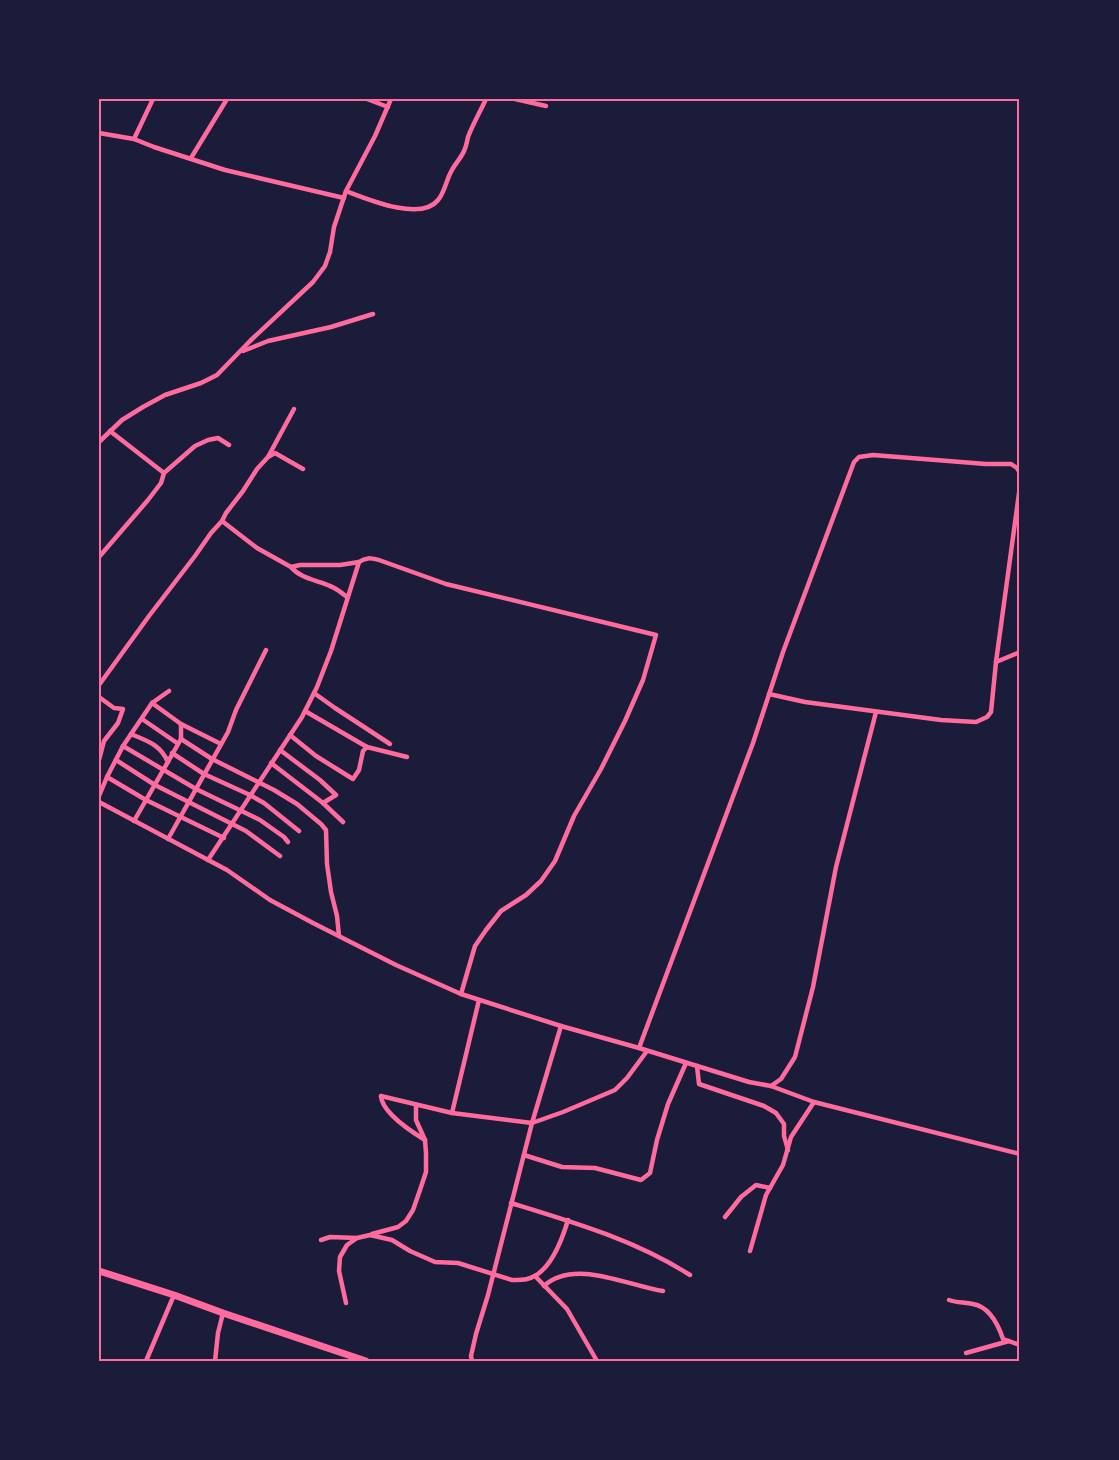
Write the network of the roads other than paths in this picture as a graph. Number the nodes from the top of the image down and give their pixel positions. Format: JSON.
{"nodes":[{"id":1,"x":153,"y":99,"type":"edge"},
{"id":2,"x":226,"y":99,"type":"edge"},
{"id":3,"x":367,"y":99,"type":"edge"},
{"id":4,"x":391,"y":99,"type":"edge"},
{"id":5,"x":486,"y":99,"type":"edge"},
{"id":6,"x":515,"y":99,"type":"edge"},
{"id":7,"x":546,"y":106,"type":"dead end"},
{"id":8,"x":388,"y":107,"type":"junction"},
{"id":9,"x":99,"y":133,"type":"edge"},
{"id":10,"x":134,"y":139,"type":"junction"},
{"id":11,"x":191,"y":158,"type":"junction"},
{"id":12,"x":345,"y":191,"type":"junction"},
{"id":13,"x":344,"y":198,"type":"junction"},
{"id":14,"x":374,"y":314,"type":"dead end"},
{"id":15,"x":240,"y":352,"type":"junction"},
{"id":16,"x":294,"y":409,"type":"dead end"},
{"id":17,"x":110,"y":431,"type":"junction"},
{"id":18,"x":99,"y":442,"type":"edge"},
{"id":19,"x":230,"y":445,"type":"dead end"},
{"id":20,"x":268,"y":457,"type":"junction"},
{"id":21,"x":303,"y":469,"type":"dead end"},
{"id":22,"x":164,"y":473,"type":"junction"},
{"id":23,"x":1020,"y":473,"type":"edge"},
{"id":24,"x":1020,"y":486,"type":"edge"},
{"id":25,"x":222,"y":521,"type":"junction"},
{"id":26,"x":99,"y":557,"type":"edge"},
{"id":27,"x":358,"y":562,"type":"junction"},
{"id":28,"x":291,"y":567,"type":"junction"},
{"id":29,"x":347,"y":597,"type":"junction"},
{"id":30,"x":266,"y":650,"type":"dead end"},
{"id":31,"x":1020,"y":652,"type":"edge"},
{"id":32,"x":996,"y":662,"type":"junction"},
{"id":33,"x":99,"y":686,"type":"edge"},
{"id":34,"x":169,"y":691,"type":"dead end"},
{"id":35,"x":314,"y":693,"type":"junction"},
{"id":36,"x":769,"y":694,"type":"junction"},
{"id":37,"x":99,"y":697,"type":"edge"},
{"id":38,"x":152,"y":703,"type":"junction"},
{"id":39,"x":305,"y":711,"type":"junction"},
{"id":40,"x":876,"y":712,"type":"junction"},
{"id":41,"x":142,"y":719,"type":"junction"},
{"id":42,"x":181,"y":724,"type":"junction"},
{"id":43,"x":192,"y":730,"type":"junction"},
{"id":44,"x":131,"y":734,"type":"junction"},
{"id":45,"x":290,"y":735,"type":"junction"},
{"id":46,"x":179,"y":741,"type":"junction"},
{"id":47,"x":221,"y":744,"type":"junction"},
{"id":48,"x":390,"y":744,"type":"dead end"},
{"id":49,"x":123,"y":746,"type":"junction"},
{"id":50,"x":366,"y":747,"type":"junction"},
{"id":51,"x":280,"y":750,"type":"junction"},
{"id":52,"x":172,"y":753,"type":"junction"},
{"id":53,"x":407,"y":757,"type":"dead end"},
{"id":54,"x":212,"y":759,"type":"junction"},
{"id":55,"x":99,"y":760,"type":"edge"},
{"id":56,"x":116,"y":760,"type":"junction"},
{"id":57,"x":168,"y":762,"type":"junction"},
{"id":58,"x":271,"y":764,"type":"junction"},
{"id":59,"x":164,"y":770,"type":"junction"},
{"id":60,"x":204,"y":774,"type":"junction"},
{"id":61,"x":106,"y":777,"type":"junction"},
{"id":62,"x":257,"y":783,"type":"junction"},
{"id":63,"x":155,"y":785,"type":"junction"},
{"id":64,"x":196,"y":789,"type":"junction"},
{"id":65,"x":250,"y":795,"type":"junction"},
{"id":66,"x":99,"y":796,"type":"edge"},
{"id":67,"x":146,"y":800,"type":"junction"},
{"id":68,"x":99,"y":802,"type":"edge"},
{"id":69,"x":189,"y":802,"type":"junction"},
{"id":70,"x":323,"y":803,"type":"junction"},
{"id":71,"x":240,"y":811,"type":"junction"},
{"id":72,"x":180,"y":817,"type":"junction"},
{"id":73,"x":134,"y":821,"type":"junction"},
{"id":74,"x":343,"y":822,"type":"dead end"},
{"id":75,"x":233,"y":824,"type":"junction"},
{"id":76,"x":299,"y":831,"type":"dead end"},
{"id":77,"x":224,"y":838,"type":"junction"},
{"id":78,"x":168,"y":839,"type":"junction"},
{"id":79,"x":288,"y":842,"type":"dead end"},
{"id":80,"x":280,"y":856,"type":"dead end"},
{"id":81,"x":208,"y":860,"type":"junction"},
{"id":82,"x":339,"y":936,"type":"junction"},
{"id":83,"x":461,"y":994,"type":"junction"},
{"id":84,"x":479,"y":1000,"type":"junction"},
{"id":85,"x":561,"y":1026,"type":"junction"},
{"id":86,"x":639,"y":1048,"type":"junction"},
{"id":87,"x":646,"y":1051,"type":"junction"},
{"id":88,"x":686,"y":1063,"type":"junction"},
{"id":89,"x":697,"y":1066,"type":"junction"},
{"id":90,"x":771,"y":1086,"type":"junction"},
{"id":91,"x":814,"y":1102,"type":"junction"},
{"id":92,"x":416,"y":1105,"type":"junction"},
{"id":93,"x":452,"y":1113,"type":"junction"},
{"id":94,"x":532,"y":1123,"type":"junction"},
{"id":95,"x":425,"y":1140,"type":"junction"},
{"id":96,"x":788,"y":1150,"type":"junction"},
{"id":97,"x":1020,"y":1154,"type":"edge"},
{"id":98,"x":524,"y":1155,"type":"junction"},
{"id":99,"x":770,"y":1188,"type":"junction"},
{"id":100,"x":512,"y":1203,"type":"junction"},
{"id":101,"x":724,"y":1217,"type":"dead end"},
{"id":102,"x":568,"y":1220,"type":"junction"},
{"id":103,"x":370,"y":1235,"type":"junction"},
{"id":104,"x":357,"y":1238,"type":"junction"},
{"id":105,"x":321,"y":1240,"type":"dead end"},
{"id":106,"x":750,"y":1251,"type":"dead end"},
{"id":107,"x":99,"y":1271,"type":"edge"},
{"id":108,"x":494,"y":1274,"type":"junction"},
{"id":109,"x":690,"y":1275,"type":"dead end"},
{"id":110,"x":535,"y":1276,"type":"junction"},
{"id":111,"x":544,"y":1286,"type":"junction"},
{"id":112,"x":663,"y":1291,"type":"dead end"},
{"id":113,"x":174,"y":1295,"type":"junction"},
{"id":114,"x":949,"y":1300,"type":"dead end"},
{"id":115,"x":346,"y":1303,"type":"dead end"},
{"id":116,"x":223,"y":1313,"type":"junction"},
{"id":117,"x":1009,"y":1341,"type":"junction"},
{"id":118,"x":1020,"y":1345,"type":"edge"},
{"id":119,"x":966,"y":1353,"type":"dead end"},
{"id":120,"x":471,"y":1359,"type":"edge"},
{"id":121,"x":146,"y":1361,"type":"edge"},
{"id":122,"x":214,"y":1361,"type":"edge"},
{"id":123,"x":366,"y":1361,"type":"edge"},
{"id":124,"x":465,"y":1361,"type":"edge"},
{"id":125,"x":597,"y":1361,"type":"edge"}],
"edges":[{"from":1,"to":10,"type":"street"},
{"from":2,"to":11,"type":"street"},
{"from":3,"to":8,"type":"street"},
{"from":4,"to":8,"type":"street"},
{"from":5,"to":12,"type":"street"},
{"from":6,"to":7,"type":"street"},
{"from":8,"to":12,"type":"street"},
{"from":9,"to":10,"type":"street"},
{"from":10,"to":11,"type":"street"},
{"from":11,"to":13,"type":"street"},
{"from":12,"to":13,"type":"street"},
{"from":13,"to":15,"type":"street"},
{"from":14,"to":15,"type":"street"},
{"from":15,"to":17,"type":"street"},
{"from":16,"to":20,"type":"street"},
{"from":17,"to":18,"type":"street"},
{"from":17,"to":22,"type":"street"},
{"from":19,"to":22,"type":"street"},
{"from":20,"to":21,"type":"street"},
{"from":20,"to":25,"type":"street"},
{"from":22,"to":26,"type":"street"},
{"from":23,"to":36,"type":"street"},
{"from":24,"to":32,"type":"street"},
{"from":25,"to":28,"type":"street"},
{"from":25,"to":33,"type":"street"},
{"from":27,"to":28,"type":"street"},
{"from":27,"to":29,"type":"street"},
{"from":27,"to":83,"type":"street"},
{"from":28,"to":29,"type":"street"},
{"from":29,"to":35,"type":"street"},
{"from":30,"to":47,"type":"street"},
{"from":31,"to":32,"type":"street"},
{"from":32,"to":40,"type":"street"},
{"from":34,"to":38,"type":"street"},
{"from":35,"to":39,"type":"street"},
{"from":35,"to":48,"type":"street"},
{"from":36,"to":40,"type":"street"},
{"from":36,"to":86,"type":"street"},
{"from":37,"to":55,"type":"street"},
{"from":38,"to":41,"type":"street"},
{"from":38,"to":42,"type":"street"},
{"from":39,"to":45,"type":"street"},
{"from":39,"to":50,"type":"street"},
{"from":40,"to":90,"type":"street"},
{"from":41,"to":44,"type":"street"},
{"from":41,"to":46,"type":"street"},
{"from":42,"to":43,"type":"street"},
{"from":42,"to":46,"type":"street"},
{"from":43,"to":46,"type":"street"},
{"from":43,"to":47,"type":"street"},
{"from":44,"to":49,"type":"street"},
{"from":44,"to":57,"type":"street"},
{"from":45,"to":50,"type":"street"},
{"from":45,"to":51,"type":"street"},
{"from":46,"to":52,"type":"street"},
{"from":46,"to":54,"type":"street"},
{"from":47,"to":54,"type":"street"},
{"from":49,"to":56,"type":"street"},
{"from":49,"to":59,"type":"street"},
{"from":50,"to":53,"type":"street"},
{"from":51,"to":58,"type":"street"},
{"from":51,"to":70,"type":"street"},
{"from":52,"to":57,"type":"street"},
{"from":52,"to":60,"type":"street"},
{"from":54,"to":60,"type":"street"},
{"from":54,"to":62,"type":"street"},
{"from":56,"to":61,"type":"street"},
{"from":56,"to":63,"type":"street"},
{"from":57,"to":59,"type":"street"},
{"from":58,"to":62,"type":"street"},
{"from":58,"to":70,"type":"street"},
{"from":59,"to":63,"type":"street"},
{"from":59,"to":64,"type":"street"},
{"from":60,"to":64,"type":"street"},
{"from":60,"to":65,"type":"street"},
{"from":61,"to":66,"type":"street"},
{"from":61,"to":67,"type":"street"},
{"from":62,"to":65,"type":"street"},
{"from":62,"to":82,"type":"street"},
{"from":63,"to":67,"type":"street"},
{"from":63,"to":69,"type":"street"},
{"from":64,"to":69,"type":"street"},
{"from":64,"to":71,"type":"street"},
{"from":65,"to":71,"type":"street"},
{"from":65,"to":76,"type":"street"},
{"from":67,"to":72,"type":"street"},
{"from":67,"to":73,"type":"street"},
{"from":68,"to":73,"type":"street"},
{"from":69,"to":72,"type":"street"},
{"from":69,"to":75,"type":"street"},
{"from":70,"to":74,"type":"street"},
{"from":71,"to":75,"type":"street"},
{"from":71,"to":79,"type":"street"},
{"from":72,"to":77,"type":"street"},
{"from":72,"to":78,"type":"street"},
{"from":73,"to":78,"type":"street"},
{"from":75,"to":77,"type":"street"},
{"from":75,"to":80,"type":"street"},
{"from":77,"to":81,"type":"street"},
{"from":78,"to":81,"type":"street"},
{"from":81,"to":82,"type":"street"},
{"from":82,"to":83,"type":"street"},
{"from":83,"to":84,"type":"street"},
{"from":84,"to":85,"type":"street"},
{"from":84,"to":93,"type":"street"},
{"from":85,"to":86,"type":"street"},
{"from":85,"to":94,"type":"street"},
{"from":86,"to":87,"type":"street"},
{"from":87,"to":88,"type":"street"},
{"from":87,"to":94,"type":"street"},
{"from":88,"to":89,"type":"street"},
{"from":88,"to":98,"type":"street"},
{"from":89,"to":90,"type":"street"},
{"from":89,"to":96,"type":"street"},
{"from":90,"to":91,"type":"street"},
{"from":91,"to":96,"type":"street"},
{"from":91,"to":97,"type":"street"},
{"from":92,"to":93,"type":"street"},
{"from":92,"to":95,"type":"street"},
{"from":92,"to":95,"type":"street"},
{"from":93,"to":94,"type":"street"},
{"from":94,"to":98,"type":"street"},
{"from":95,"to":103,"type":"street"},
{"from":96,"to":99,"type":"street"},
{"from":98,"to":100,"type":"street"},
{"from":99,"to":101,"type":"street"},
{"from":99,"to":106,"type":"street"},
{"from":100,"to":102,"type":"street"},
{"from":100,"to":108,"type":"street"},
{"from":102,"to":109,"type":"street"},
{"from":102,"to":110,"type":"street"},
{"from":103,"to":104,"type":"street"},
{"from":103,"to":108,"type":"street"},
{"from":104,"to":105,"type":"street"},
{"from":104,"to":115,"type":"street"},
{"from":107,"to":113,"type":"main road"},
{"from":108,"to":110,"type":"street"},
{"from":108,"to":120,"type":"street"},
{"from":110,"to":111,"type":"street"},
{"from":111,"to":112,"type":"street"},
{"from":111,"to":125,"type":"street"},
{"from":113,"to":116,"type":"main road"},
{"from":113,"to":121,"type":"street"},
{"from":114,"to":117,"type":"street"},
{"from":116,"to":122,"type":"street"},
{"from":116,"to":123,"type":"main road"},
{"from":117,"to":118,"type":"street"},
{"from":117,"to":119,"type":"street"},
{"from":120,"to":124,"type":"street"}]}
